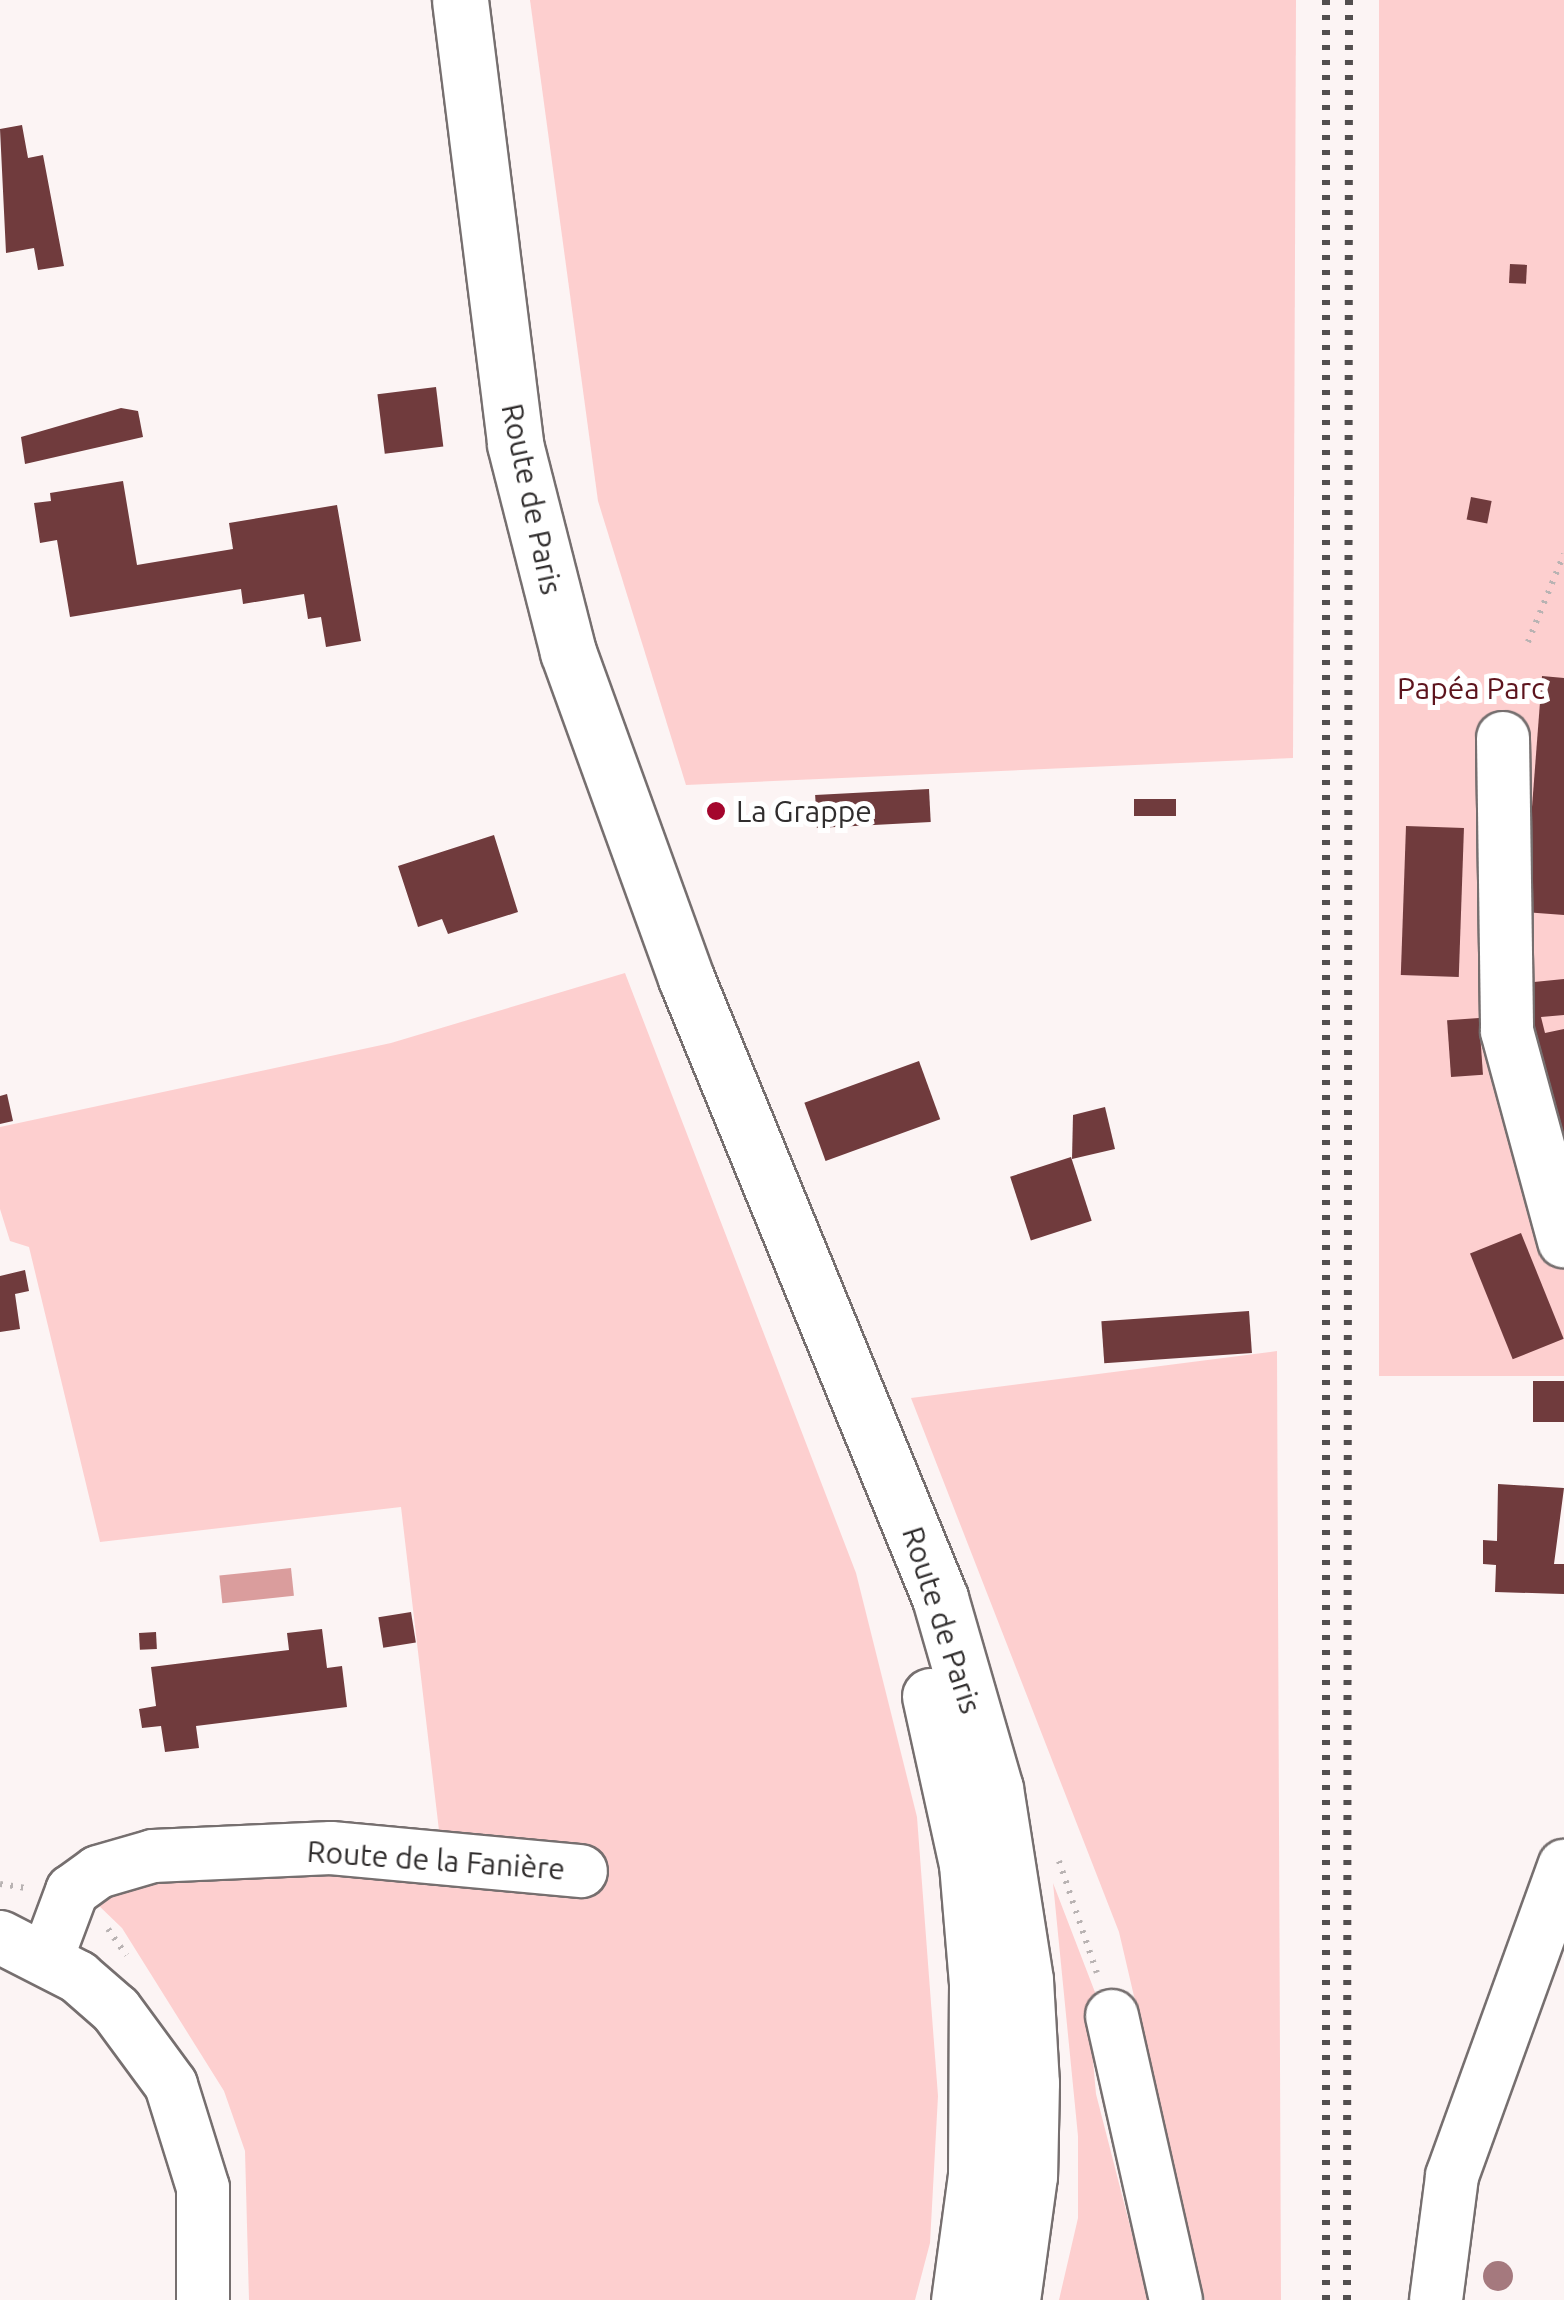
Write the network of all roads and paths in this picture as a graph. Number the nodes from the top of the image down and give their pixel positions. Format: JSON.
{"nodes":[{"id":1,"x":460,"y":0,"type":"edge"},
{"id":2,"x":1564,"y":554,"type":"edge"},
{"id":3,"x":1528,"y":642,"type":"dead end"},
{"id":4,"x":1503,"y":738,"type":"dead end"},
{"id":5,"x":686,"y":978,"type":"junction"},
{"id":6,"x":1564,"y":1241,"type":"edge"},
{"id":7,"x":1564,"y":1866,"type":"edge"},
{"id":8,"x":581,"y":1870,"type":"dead end"},
{"id":9,"x":0,"y":1937,"type":"edge"},
{"id":10,"x":47,"y":1958,"type":"junction"},
{"id":11,"x":1112,"y":2016,"type":"dead end"},
{"id":12,"x":203,"y":2300,"type":"edge"},
{"id":13,"x":959,"y":2300,"type":"edge"},
{"id":14,"x":1012,"y":2300,"type":"edge"},
{"id":15,"x":1176,"y":2300,"type":"edge"},
{"id":16,"x":1436,"y":2300,"type":"edge"}],
"edges":[{"from":1,"to":5,"type":"main road","name":"Route de Paris"},
{"from":2,"to":3,"type":"path"},
{"from":4,"to":6,"type":"street"},
{"from":5,"to":13,"type":"main road","name":"Route de Paris"},
{"from":5,"to":14,"type":"main road","name":"Route de Paris"},
{"from":7,"to":16,"type":"street"},
{"from":8,"to":10,"type":"street","name":"Route de la Fanière"},
{"from":9,"to":10,"type":"street"},
{"from":10,"to":12,"type":"street"},
{"from":11,"to":15,"type":"street"}]}
